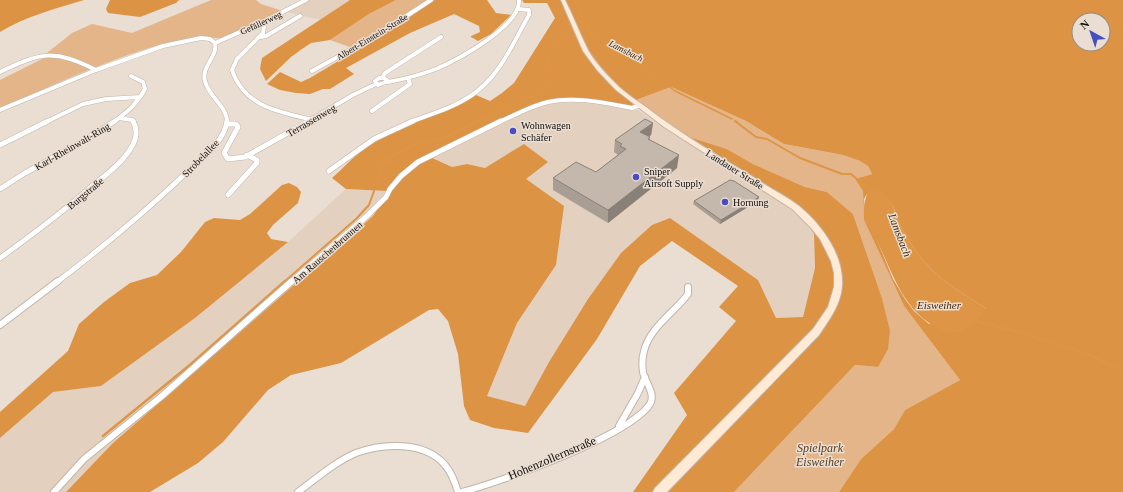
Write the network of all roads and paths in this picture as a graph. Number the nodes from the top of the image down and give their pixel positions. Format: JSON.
{"nodes":[{"id":1,"x":306,"y":0,"type":"edge"},
{"id":2,"x":431,"y":0,"type":"edge"},
{"id":3,"x":520,"y":0,"type":"edge"},
{"id":4,"x":563,"y":0,"type":"edge"},
{"id":5,"x":519,"y":9,"type":"junction"},
{"id":6,"x":300,"y":16,"type":"dead end"},
{"id":7,"x":259,"y":24,"type":"junction"},
{"id":8,"x":260,"y":37,"type":"junction"},
{"id":9,"x":441,"y":37,"type":"dead end"},
{"id":10,"x":215,"y":43,"type":"junction"},
{"id":11,"x":96,"y":70,"type":"junction"},
{"id":12,"x":312,"y":71,"type":"dead end"},
{"id":13,"x":0,"y":72,"type":"edge"},
{"id":14,"x":132,"y":76,"type":"dead end"},
{"id":15,"x":382,"y":78,"type":"junction"},
{"id":16,"x":408,"y":78,"type":"junction"},
{"id":17,"x":388,"y":82,"type":"junction"},
{"id":18,"x":376,"y":84,"type":"junction"},
{"id":19,"x":140,"y":97,"type":"junction"},
{"id":20,"x":638,"y":106,"type":"junction"},
{"id":21,"x":0,"y":110,"type":"edge"},
{"id":22,"x":372,"y":111,"type":"dead end"},
{"id":23,"x":119,"y":118,"type":"junction"},
{"id":24,"x":312,"y":120,"type":"junction"},
{"id":25,"x":227,"y":124,"type":"junction"},
{"id":26,"x":0,"y":145,"type":"edge"},
{"id":27,"x":247,"y":155,"type":"junction"},
{"id":28,"x":329,"y":172,"type":"dead end"},
{"id":29,"x":0,"y":189,"type":"edge"},
{"id":30,"x":228,"y":196,"type":"dead end"},
{"id":31,"x":0,"y":258,"type":"edge"},
{"id":32,"x":688,"y":287,"type":"dead end"},
{"id":33,"x":0,"y":325,"type":"edge"},
{"id":34,"x":645,"y":377,"type":"junction"},
{"id":35,"x":618,"y":428,"type":"junction"},
{"id":36,"x":54,"y":492,"type":"edge"},
{"id":37,"x":298,"y":492,"type":"edge"},
{"id":38,"x":458,"y":492,"type":"edge"},
{"id":39,"x":462,"y":492,"type":"edge"},
{"id":40,"x":659,"y":492,"type":"edge"}],
"edges":[{"from":1,"to":7,"type":"street","name":"Gefällerweg"},
{"from":2,"to":12,"type":"street","name":"Albert-Einstein-Straße"},
{"from":3,"to":5,"type":"street"},
{"from":4,"to":20,"type":"main road","name":"Landauer Straße"},
{"from":5,"to":16,"type":"street"},
{"from":5,"to":28,"type":"street"},
{"from":6,"to":8,"type":"street"},
{"from":7,"to":8,"type":"street"},
{"from":7,"to":10,"type":"street","name":"Gefällerweg"},
{"from":8,"to":24,"type":"street"},
{"from":9,"to":15,"type":"street"},
{"from":10,"to":11,"type":"street"},
{"from":10,"to":25,"type":"street"},
{"from":11,"to":13,"type":"street"},
{"from":11,"to":21,"type":"street"},
{"from":14,"to":19,"type":"street"},
{"from":15,"to":17,"type":"street"},
{"from":15,"to":18,"type":"street"},
{"from":16,"to":17,"type":"street"},
{"from":16,"to":22,"type":"street"},
{"from":17,"to":18,"type":"street"},
{"from":18,"to":24,"type":"street","name":"Terrassenweg"},
{"from":19,"to":23,"type":"street","name":"Karl-Rheinwalt-Ring"},
{"from":19,"to":26,"type":"street"},
{"from":20,"to":36,"type":"street","name":"Am Rauschenbrunnen"},
{"from":20,"to":40,"type":"main road","name":"Landauer Straße"},
{"from":23,"to":29,"type":"street","name":"Karl-Rheinwalt-Ring"},
{"from":23,"to":31,"type":"street","name":"Burgstraße"},
{"from":24,"to":27,"type":"street","name":"Terrassenweg"},
{"from":25,"to":27,"type":"street","name":"Terrassenweg"},
{"from":25,"to":33,"type":"street","name":"Strobelallee"},
{"from":27,"to":30,"type":"street"},
{"from":32,"to":34,"type":"street","name":"Hohenzollernstraße"},
{"from":34,"to":35,"type":"street"},
{"from":34,"to":35,"type":"street","name":"Hohenzollernstraße"},
{"from":35,"to":39,"type":"street","name":"Hohenzollernstraße"},
{"from":37,"to":38,"type":"street"}]}
